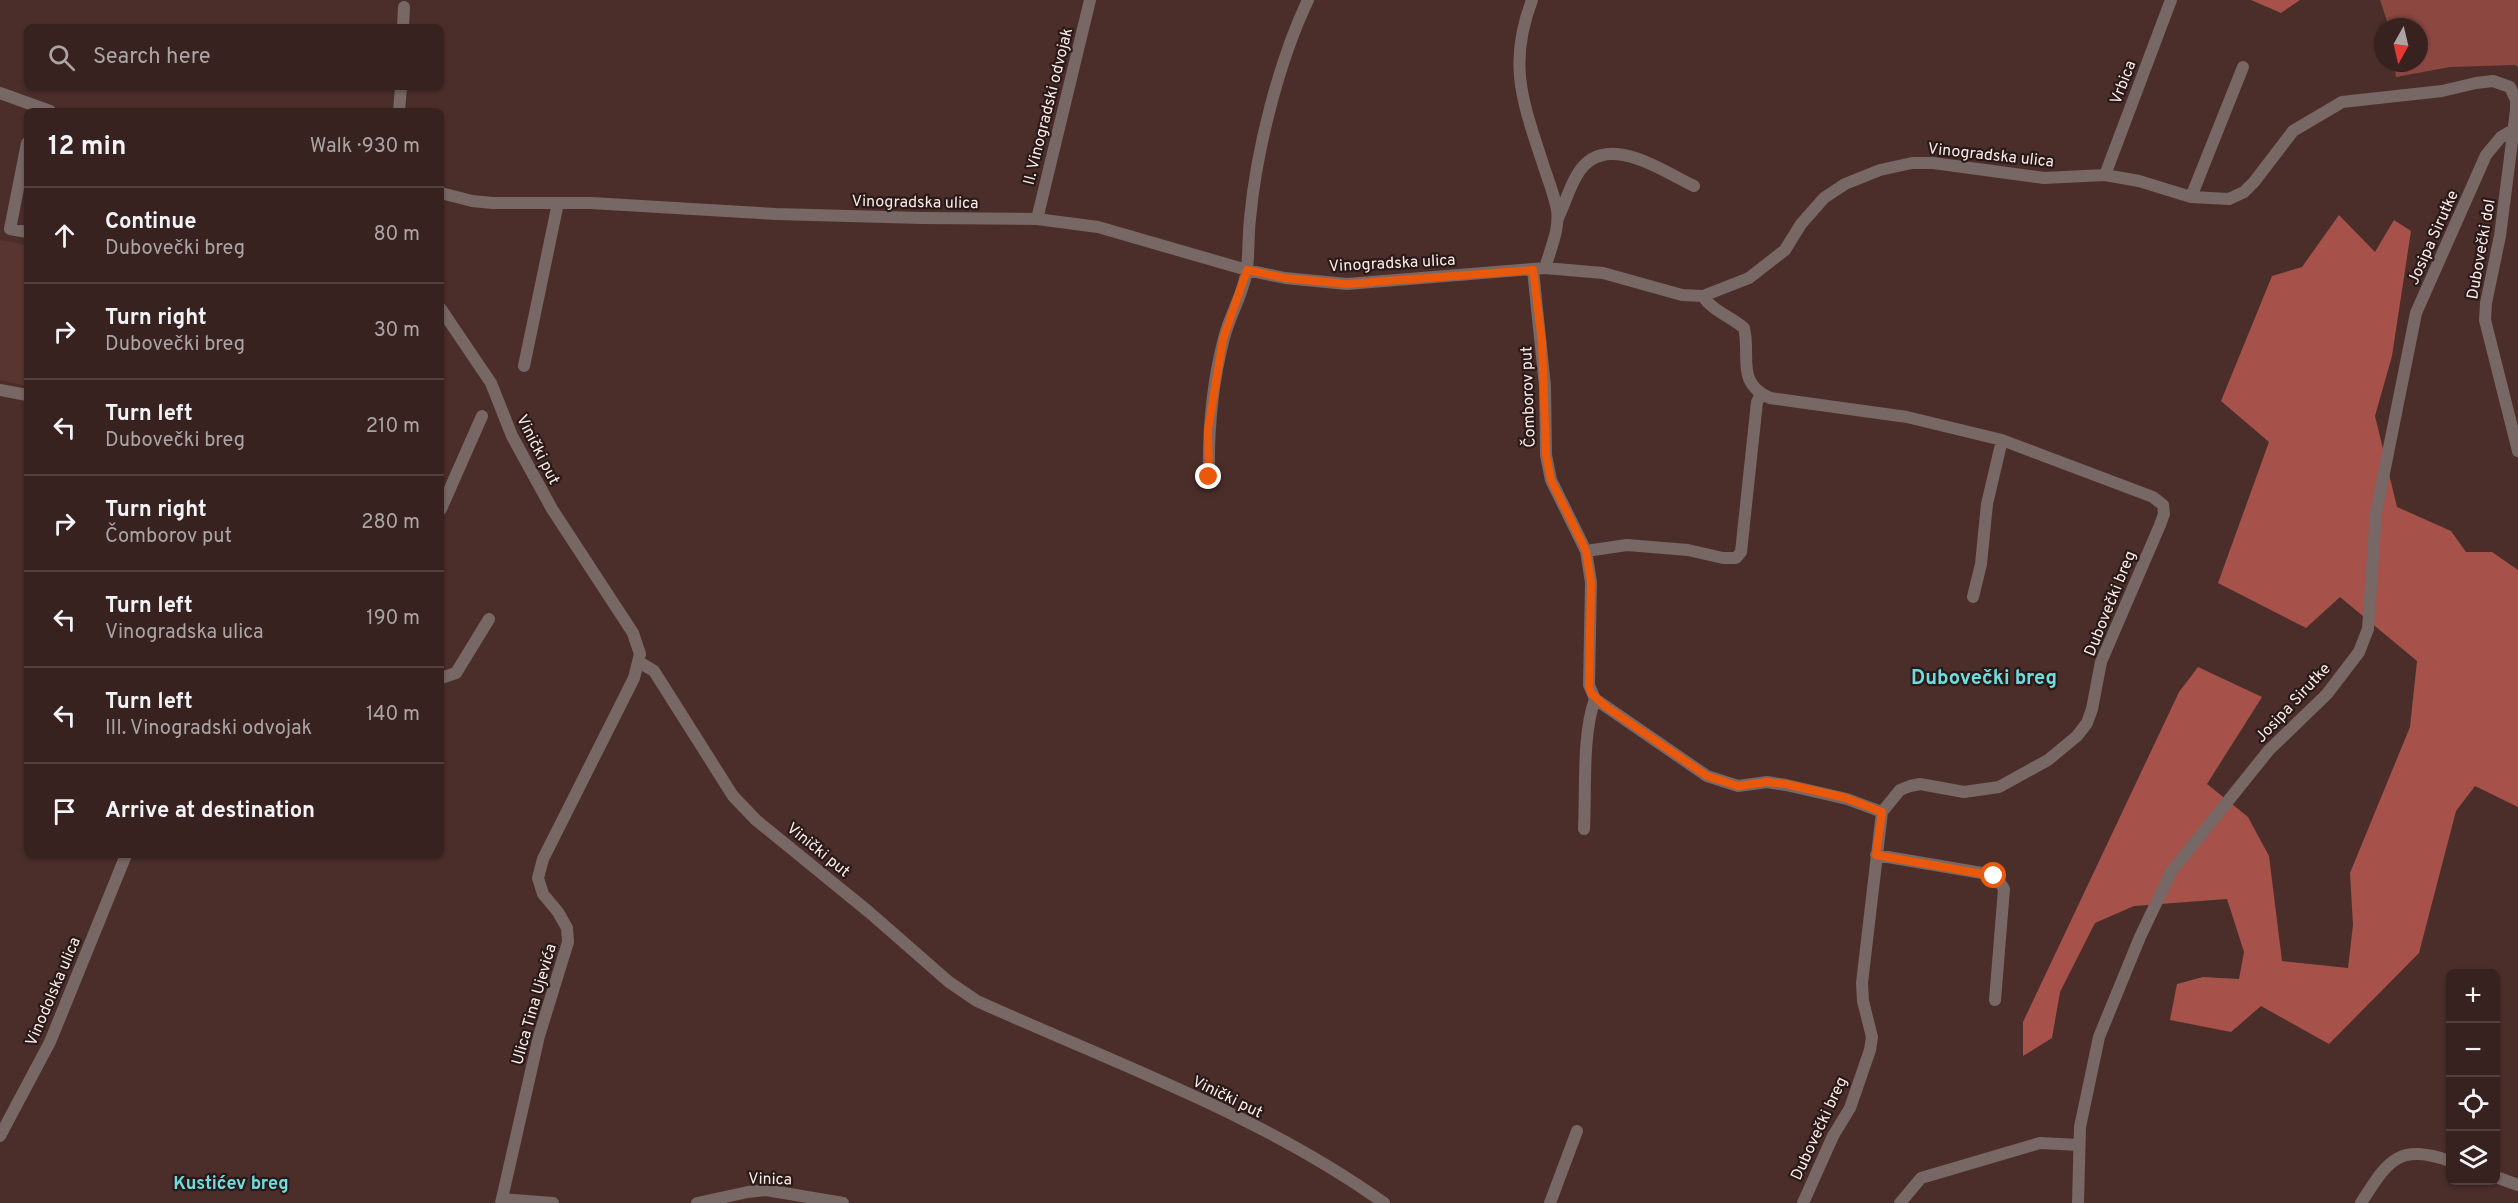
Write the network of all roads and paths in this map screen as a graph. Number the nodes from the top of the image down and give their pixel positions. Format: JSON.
{"nodes":[{"id":1,"x":1090,"y":0,"type":"edge"},
{"id":2,"x":1308,"y":0,"type":"edge"},
{"id":3,"x":1532,"y":0,"type":"edge"},
{"id":4,"x":2171,"y":0,"type":"edge"},
{"id":5,"x":404,"y":7,"type":"dead end"},
{"id":6,"x":403,"y":24,"type":"edge"},
{"id":7,"x":2243,"y":67,"type":"dead end"},
{"id":8,"x":2510,"y":87,"type":"joint"},
{"id":9,"x":401,"y":90,"type":"edge"},
{"id":10,"x":0,"y":93,"type":"edge"},
{"id":11,"x":35,"y":108,"type":"edge"},
{"id":12,"x":399,"y":108,"type":"edge"},
{"id":13,"x":2515,"y":129,"type":"junction"},
{"id":14,"x":24,"y":155,"type":"edge"},
{"id":15,"x":2105,"y":175,"type":"junction"},
{"id":16,"x":1694,"y":186,"type":"dead end"},
{"id":17,"x":444,"y":194,"type":"edge"},
{"id":18,"x":2191,"y":197,"type":"junction"},
{"id":19,"x":558,"y":203,"type":"junction"},
{"id":20,"x":1037,"y":219,"type":"junction"},
{"id":21,"x":1557,"y":219,"type":"junction"},
{"id":22,"x":5,"y":228,"type":"edge"},
{"id":23,"x":24,"y":231,"type":"edge"},
{"id":24,"x":1539,"y":269,"type":"junction"},
{"id":25,"x":1247,"y":270,"type":"junction"},
{"id":26,"x":1703,"y":296,"type":"junction"},
{"id":27,"x":444,"y":313,"type":"edge"},
{"id":28,"x":524,"y":366,"type":"dead end"},
{"id":29,"x":0,"y":390,"type":"edge"},
{"id":30,"x":24,"y":394,"type":"edge"},
{"id":31,"x":1761,"y":394,"type":"junction"},
{"id":32,"x":482,"y":416,"type":"dead end"},
{"id":33,"x":2002,"y":440,"type":"junction"},
{"id":34,"x":2518,"y":451,"type":"edge"},
{"id":35,"x":1209,"y":477,"type":"dead end"},
{"id":36,"x":444,"y":502,"type":"edge"},
{"id":37,"x":1586,"y":551,"type":"junction"},
{"id":38,"x":1973,"y":597,"type":"dead end"},
{"id":39,"x":489,"y":619,"type":"dead end"},
{"id":40,"x":639,"y":662,"type":"junction"},
{"id":41,"x":444,"y":677,"type":"edge"},
{"id":42,"x":1595,"y":699,"type":"junction"},
{"id":43,"x":1882,"y":812,"type":"junction"},
{"id":44,"x":1584,"y":829,"type":"dead end"},
{"id":45,"x":1876,"y":855,"type":"junction"},
{"id":46,"x":125,"y":858,"type":"edge"},
{"id":47,"x":1995,"y":1000,"type":"dead end"},
{"id":48,"x":1577,"y":1131,"type":"dead end"},
{"id":49,"x":0,"y":1136,"type":"edge"},
{"id":50,"x":2079,"y":1144,"type":"junction"},
{"id":51,"x":2446,"y":1159,"type":"edge"},
{"id":52,"x":2500,"y":1179,"type":"edge"},
{"id":53,"x":2518,"y":1185,"type":"edge"},
{"id":54,"x":502,"y":1201,"type":"edge"},
{"id":55,"x":553,"y":1203,"type":"edge"},
{"id":56,"x":697,"y":1203,"type":"edge"},
{"id":57,"x":843,"y":1203,"type":"edge"},
{"id":58,"x":1384,"y":1203,"type":"edge"},
{"id":59,"x":1550,"y":1203,"type":"edge"},
{"id":60,"x":1803,"y":1203,"type":"edge"},
{"id":61,"x":1900,"y":1203,"type":"edge"},
{"id":62,"x":2078,"y":1203,"type":"edge"},
{"id":63,"x":2361,"y":1203,"type":"edge"}],
"edges":[{"from":1,"to":20,"type":"street","name":"II. Vinogradski odvojak"},
{"from":2,"to":25,"type":"street"},
{"from":3,"to":21,"type":"street"},
{"from":4,"to":15,"type":"street","name":"Vrbica"},
{"from":5,"to":6,"type":"street"},
{"from":7,"to":18,"type":"street"},
{"from":8,"to":13,"type":"street","name":"Dubovečki dol"},
{"from":8,"to":18,"type":"street","name":"Vinogradska ulica"},
{"from":9,"to":12,"type":"street"},
{"from":10,"to":11,"type":"street"},
{"from":13,"to":34,"type":"street","name":"Dubovečki dol"},
{"from":13,"to":50,"type":"street","name":"Josipa Sirutke"},
{"from":14,"to":22,"type":"street"},
{"from":15,"to":18,"type":"street","name":"Vinogradska ulica"},
{"from":15,"to":26,"type":"street","name":"Vinogradska ulica"},
{"from":16,"to":21,"type":"street"},
{"from":17,"to":19,"type":"street","name":"Vinogradska ulica"},
{"from":19,"to":20,"type":"street","name":"Vinogradska ulica"},
{"from":19,"to":28,"type":"street"},
{"from":20,"to":25,"type":"street","name":"Vinogradska ulica"},
{"from":21,"to":24,"type":"street"},
{"from":22,"to":23,"type":"street"},
{"from":24,"to":25,"type":"street","name":"Vinogradska ulica"},
{"from":24,"to":26,"type":"street","name":"Vinogradska ulica"},
{"from":24,"to":37,"type":"street","name":"Čomborov put"},
{"from":25,"to":35,"type":"street"},
{"from":26,"to":31,"type":"street"},
{"from":27,"to":40,"type":"street","name":"Vinički put"},
{"from":29,"to":30,"type":"street"},
{"from":31,"to":33,"type":"street","name":"Dubovečki breg"},
{"from":31,"to":37,"type":"street"},
{"from":32,"to":36,"type":"street"},
{"from":33,"to":38,"type":"street"},
{"from":33,"to":43,"type":"street","name":"Dubovečki breg"},
{"from":37,"to":42,"type":"street","name":"Čomborov put"},
{"from":39,"to":41,"type":"street"},
{"from":40,"to":54,"type":"street","name":"Ulica Tina Ujevića"},
{"from":40,"to":58,"type":"street","name":"Vinički put"},
{"from":42,"to":43,"type":"street"},
{"from":42,"to":44,"type":"street","name":"Čomborov put"},
{"from":43,"to":45,"type":"street","name":"Dubovečki breg"},
{"from":45,"to":47,"type":"street"},
{"from":45,"to":60,"type":"street","name":"Dubovečki breg"},
{"from":46,"to":49,"type":"street","name":"Vinodolska ulica"},
{"from":48,"to":59,"type":"street"},
{"from":50,"to":61,"type":"street"},
{"from":50,"to":62,"type":"street","name":"Josipa Sirutke"},
{"from":51,"to":63,"type":"street"},
{"from":52,"to":53,"type":"street"},
{"from":54,"to":55,"type":"street"},
{"from":56,"to":57,"type":"street","name":"Vinica"}]}
